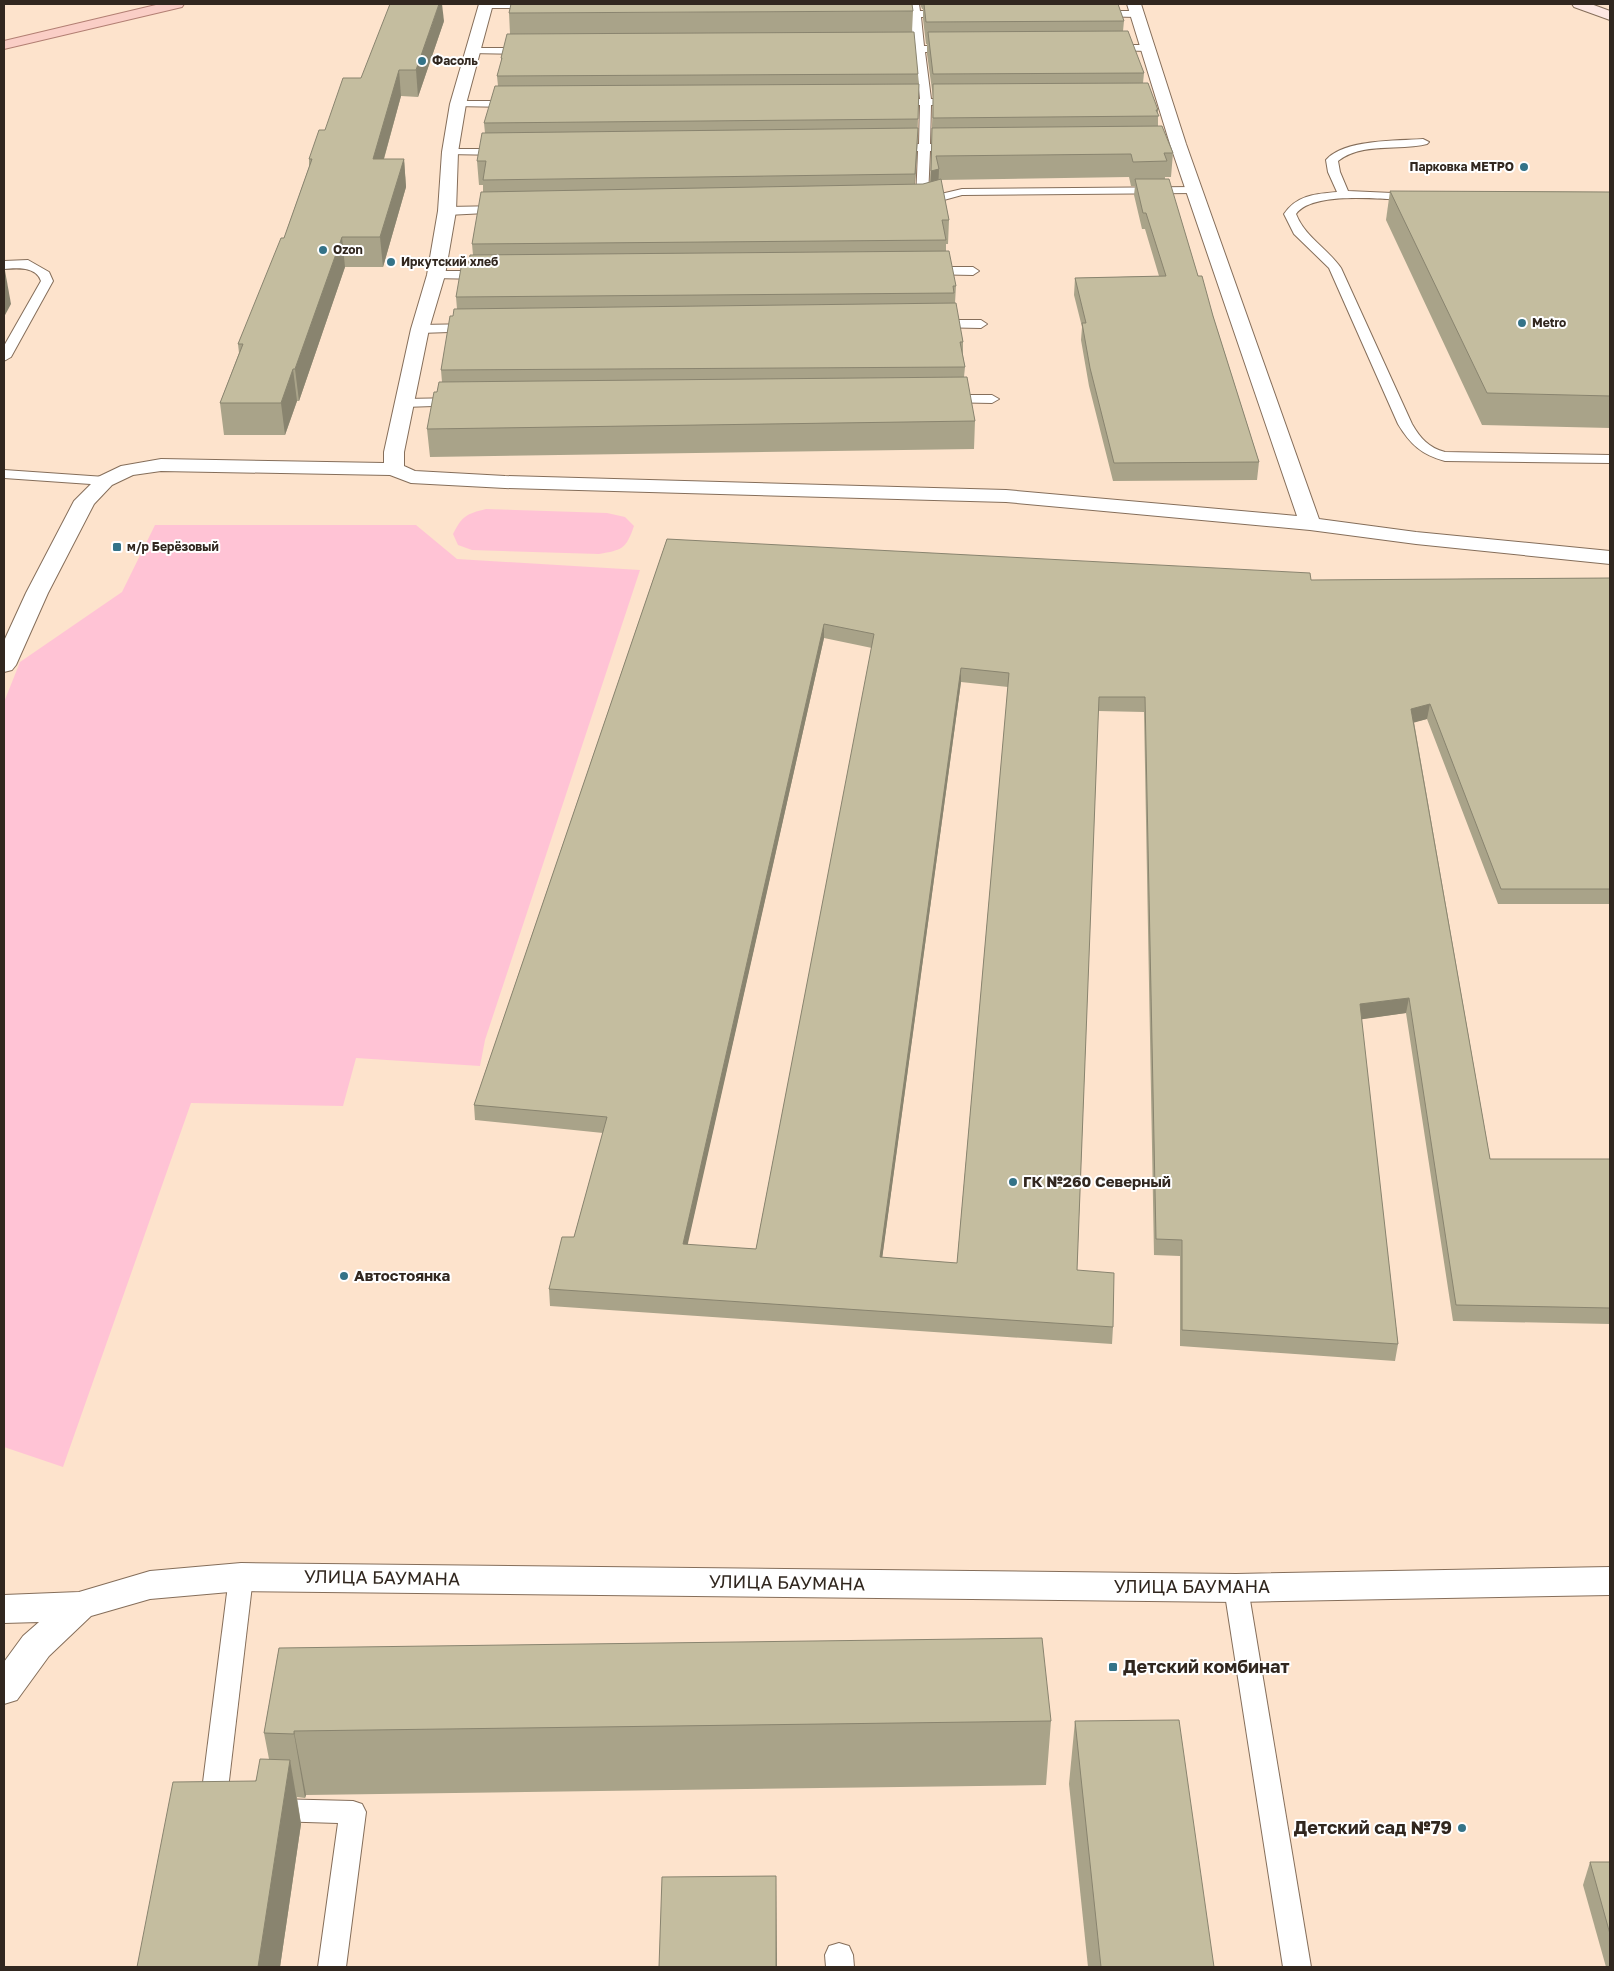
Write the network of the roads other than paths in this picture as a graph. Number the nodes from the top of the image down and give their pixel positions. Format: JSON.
{"nodes":[{"id":1,"x":120,"y":4,"type":"edge"},
{"id":2,"x":177,"y":4,"type":"edge"},
{"id":3,"x":1579,"y":4,"type":"edge"},
{"id":4,"x":486,"y":5,"type":"edge"},
{"id":5,"x":547,"y":5,"type":"edge"},
{"id":6,"x":915,"y":9,"type":"edge"},
{"id":7,"x":1136,"y":9,"type":"edge"},
{"id":8,"x":964,"y":14,"type":"edge"},
{"id":9,"x":1089,"y":14,"type":"edge"},
{"id":10,"x":1610,"y":16,"type":"edge"},
{"id":11,"x":4,"y":30,"type":"edge"},
{"id":12,"x":4,"y":44,"type":"edge"},
{"id":13,"x":1102,"y":48,"type":"edge"},
{"id":14,"x":1150,"y":48,"type":"junction"},
{"id":15,"x":880,"y":49,"type":"edge"},
{"id":16,"x":919,"y":49,"type":"junction"},
{"id":17,"x":967,"y":49,"type":"edge"},
{"id":18,"x":473,"y":51,"type":"junction"},
{"id":19,"x":533,"y":51,"type":"edge"},
{"id":20,"x":886,"y":102,"type":"edge"},
{"id":21,"x":926,"y":102,"type":"junction"},
{"id":22,"x":965,"y":102,"type":"edge"},
{"id":23,"x":458,"y":104,"type":"junction"},
{"id":24,"x":522,"y":104,"type":"edge"},
{"id":25,"x":1422,"y":142,"type":"dead end"},
{"id":26,"x":925,"y":147,"type":"junction"},
{"id":27,"x":964,"y":147,"type":"edge"},
{"id":28,"x":885,"y":148,"type":"edge"},
{"id":29,"x":450,"y":152,"type":"junction"},
{"id":30,"x":519,"y":152,"type":"edge"},
{"id":31,"x":1194,"y":190,"type":"junction"},
{"id":32,"x":1344,"y":195,"type":"junction"},
{"id":33,"x":1428,"y":198,"type":"edge"},
{"id":34,"x":922,"y":203,"type":"junction"},
{"id":35,"x":902,"y":204,"type":"edge"},
{"id":36,"x":517,"y":210,"type":"edge"},
{"id":37,"x":447,"y":211,"type":"junction"},
{"id":38,"x":4,"y":265,"type":"edge"},
{"id":39,"x":914,"y":271,"type":"edge"},
{"id":40,"x":973,"y":271,"type":"dead end"},
{"id":41,"x":436,"y":275,"type":"junction"},
{"id":42,"x":494,"y":275,"type":"edge"},
{"id":43,"x":922,"y":324,"type":"edge"},
{"id":44,"x":981,"y":324,"type":"dead end"},
{"id":45,"x":420,"y":328,"type":"junction"},
{"id":46,"x":489,"y":328,"type":"edge"},
{"id":47,"x":4,"y":357,"type":"edge"},
{"id":48,"x":933,"y":399,"type":"edge"},
{"id":49,"x":992,"y":399,"type":"dead end"},
{"id":50,"x":472,"y":402,"type":"edge"},
{"id":51,"x":404,"y":403,"type":"junction"},
{"id":52,"x":1610,"y":459,"type":"edge"},
{"id":53,"x":394,"y":468,"type":"junction"},
{"id":54,"x":4,"y":474,"type":"edge"},
{"id":55,"x":105,"y":482,"type":"junction"},
{"id":56,"x":1310,"y":524,"type":"junction"},
{"id":57,"x":1610,"y":558,"type":"edge"},
{"id":58,"x":4,"y":665,"type":"edge"},
{"id":59,"x":241,"y":1577,"type":"junction"},
{"id":60,"x":1610,"y":1581,"type":"edge"},
{"id":61,"x":1236,"y":1588,"type":"junction"},
{"id":62,"x":79,"y":1606,"type":"junction"},
{"id":63,"x":4,"y":1609,"type":"edge"},
{"id":64,"x":4,"y":1689,"type":"edge"},
{"id":65,"x":332,"y":1967,"type":"edge"},
{"id":66,"x":1297,"y":1967,"type":"edge"}],
"edges":[{"from":1,"to":11,"type":"main road"},
{"from":2,"to":12,"type":"main road"},
{"from":3,"to":10,"type":"main road"},
{"from":4,"to":5,"type":"lane"},
{"from":4,"to":18,"type":"street"},
{"from":6,"to":8,"type":"lane"},
{"from":6,"to":16,"type":"lane"},
{"from":7,"to":9,"type":"lane"},
{"from":7,"to":14,"type":"street"},
{"from":13,"to":14,"type":"lane"},
{"from":14,"to":31,"type":"street"},
{"from":15,"to":16,"type":"lane"},
{"from":16,"to":17,"type":"lane"},
{"from":16,"to":21,"type":"lane"},
{"from":18,"to":19,"type":"lane"},
{"from":18,"to":23,"type":"street"},
{"from":20,"to":21,"type":"lane"},
{"from":21,"to":22,"type":"lane"},
{"from":21,"to":26,"type":"lane"},
{"from":23,"to":24,"type":"lane"},
{"from":23,"to":29,"type":"street"},
{"from":25,"to":32,"type":"lane"},
{"from":26,"to":27,"type":"lane"},
{"from":26,"to":28,"type":"lane"},
{"from":26,"to":34,"type":"lane"},
{"from":29,"to":30,"type":"lane"},
{"from":29,"to":37,"type":"street"},
{"from":31,"to":34,"type":"lane"},
{"from":31,"to":56,"type":"street"},
{"from":32,"to":33,"type":"lane"},
{"from":32,"to":52,"type":"lane"},
{"from":34,"to":35,"type":"lane"},
{"from":36,"to":37,"type":"lane"},
{"from":37,"to":41,"type":"street"},
{"from":38,"to":47,"type":"lane"},
{"from":39,"to":40,"type":"lane"},
{"from":41,"to":42,"type":"lane"},
{"from":41,"to":45,"type":"street"},
{"from":43,"to":44,"type":"lane"},
{"from":45,"to":46,"type":"lane"},
{"from":45,"to":51,"type":"street"},
{"from":48,"to":49,"type":"lane"},
{"from":50,"to":51,"type":"lane"},
{"from":51,"to":53,"type":"street"},
{"from":53,"to":55,"type":"street"},
{"from":53,"to":56,"type":"street"},
{"from":54,"to":55,"type":"lane"},
{"from":55,"to":58,"type":"street"},
{"from":56,"to":57,"type":"street"},
{"from":59,"to":61,"type":"street","name":"УЛИЦА БАУМАНА"},
{"from":59,"to":62,"type":"street","name":"УЛИЦА БАУМАНА"},
{"from":59,"to":65,"type":"lane"},
{"from":60,"to":61,"type":"street","name":"УЛИЦА БАУМАНА"},
{"from":61,"to":66,"type":"lane"},
{"from":62,"to":63,"type":"street"},
{"from":62,"to":64,"type":"street","name":"УЛИЦА БАУМАНА"}]}
